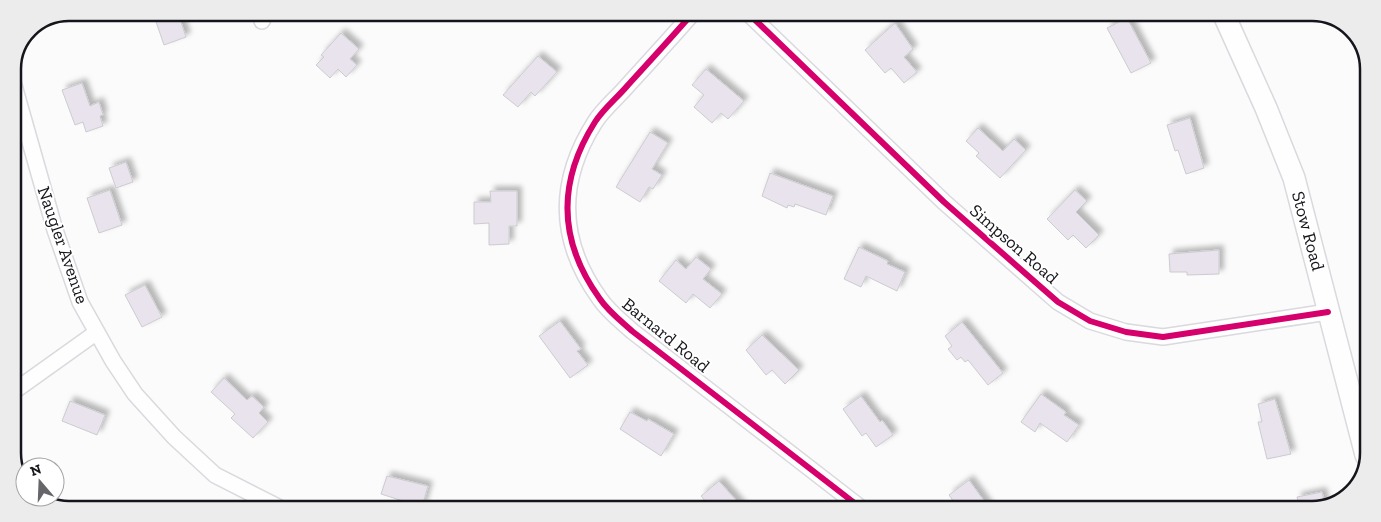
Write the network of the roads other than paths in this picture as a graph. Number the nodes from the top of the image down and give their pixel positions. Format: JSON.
{"nodes":[{"id":1,"x":686,"y":21,"type":"edge"},
{"id":2,"x":757,"y":21,"type":"edge"},
{"id":3,"x":1227,"y":21,"type":"edge"},
{"id":4,"x":21,"y":110,"type":"edge"},
{"id":5,"x":1328,"y":312,"type":"junction"},
{"id":6,"x":97,"y":332,"type":"junction"},
{"id":7,"x":21,"y":386,"type":"edge"},
{"id":8,"x":1360,"y":432,"type":"edge"},
{"id":9,"x":266,"y":501,"type":"edge"},
{"id":10,"x":852,"y":501,"type":"edge"}],
"edges":[{"from":1,"to":10,"type":"street","name":"Barnard Road"},
{"from":2,"to":5,"type":"street","name":"Simpson Road"},
{"from":3,"to":5,"type":"street","name":"Stow Road"},
{"from":4,"to":6,"type":"street","name":"Naugler Avenue"},
{"from":5,"to":8,"type":"street","name":"Stow Road"},
{"from":6,"to":7,"type":"street"},
{"from":6,"to":9,"type":"street","name":"Naugler Avenue"}]}
